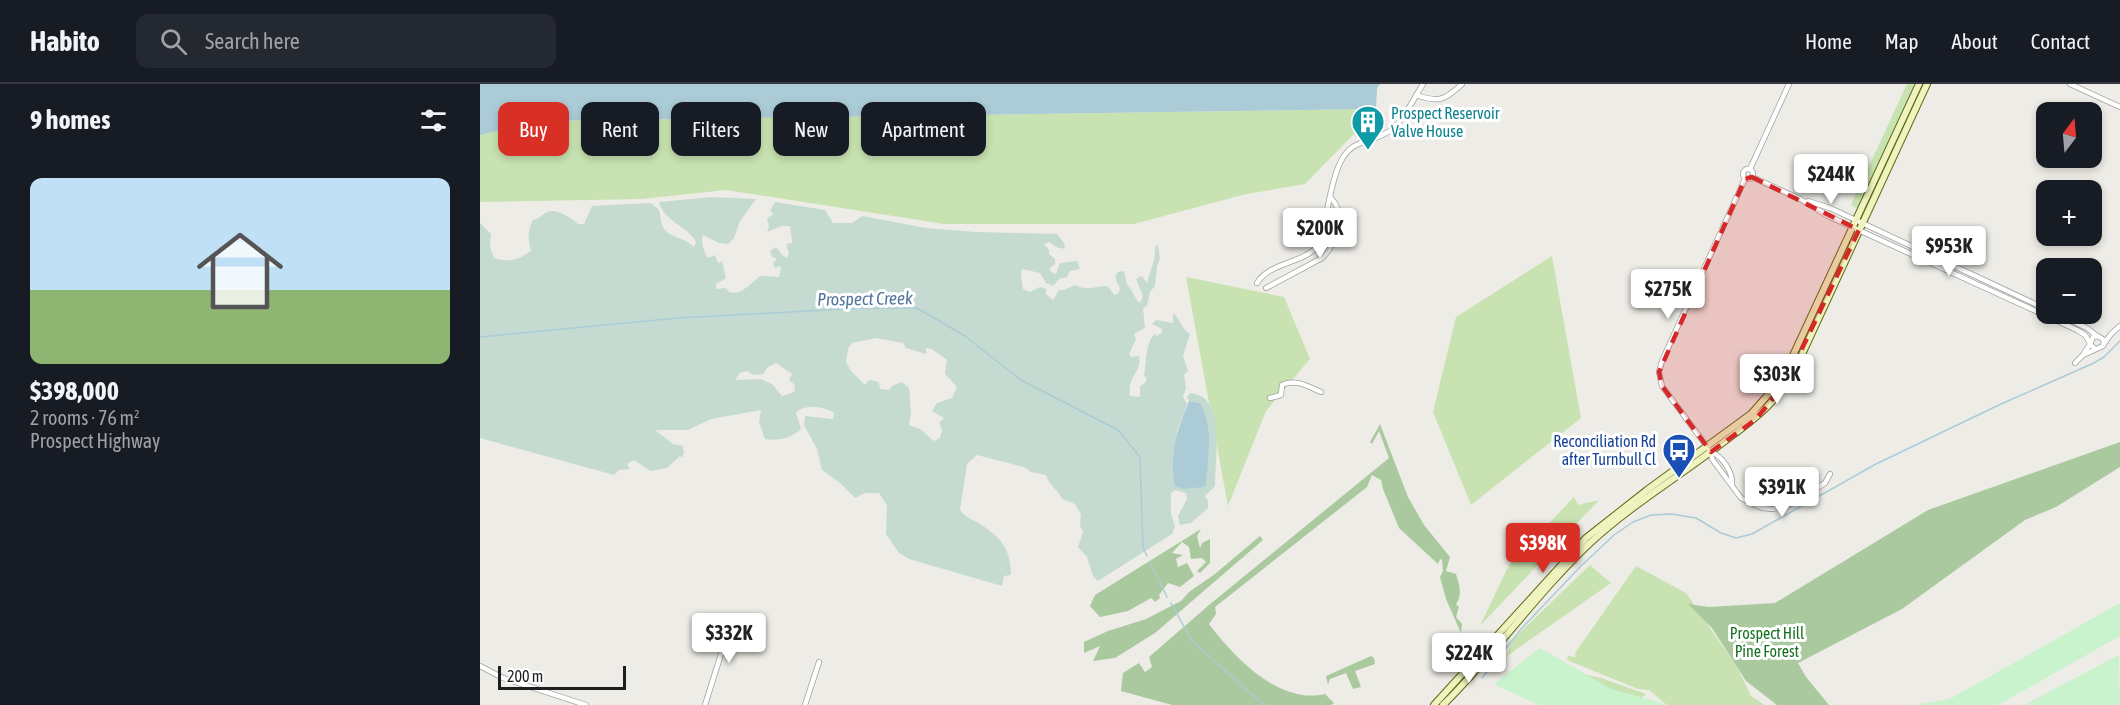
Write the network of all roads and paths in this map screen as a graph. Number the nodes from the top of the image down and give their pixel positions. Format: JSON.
{"nodes":[{"id":1,"x":1423,"y":84,"type":"edge"},
{"id":2,"x":1462,"y":84,"type":"edge"},
{"id":3,"x":1789,"y":84,"type":"edge"},
{"id":4,"x":1919,"y":84,"type":"edge"},
{"id":5,"x":1927,"y":84,"type":"edge"},
{"id":6,"x":2073,"y":85,"type":"edge"},
{"id":7,"x":1416,"y":95,"type":"junction"},
{"id":8,"x":2120,"y":107,"type":"edge"},
{"id":9,"x":1750,"y":169,"type":"junction"},
{"id":10,"x":1752,"y":177,"type":"junction"},
{"id":11,"x":1745,"y":178,"type":"junction"},
{"id":12,"x":1330,"y":198,"type":"junction"},
{"id":13,"x":1800,"y":199,"type":"junction"},
{"id":14,"x":1859,"y":221,"type":"junction"},
{"id":15,"x":1856,"y":229,"type":"junction"},
{"id":16,"x":1945,"y":266,"type":"junction"},
{"id":17,"x":1257,"y":284,"type":"dead end"},
{"id":18,"x":1266,"y":288,"type":"dead end"},
{"id":19,"x":2036,"y":305,"type":"edge"},
{"id":20,"x":2078,"y":324,"type":"edge"},
{"id":21,"x":2120,"y":326,"type":"edge"},
{"id":22,"x":2111,"y":334,"type":"junction"},
{"id":23,"x":2098,"y":336,"type":"junction"},
{"id":24,"x":2090,"y":343,"type":"junction"},
{"id":25,"x":2104,"y":344,"type":"junction"},
{"id":26,"x":2095,"y":349,"type":"junction"},
{"id":27,"x":2083,"y":354,"type":"junction"},
{"id":28,"x":2075,"y":363,"type":"dead end"},
{"id":29,"x":1321,"y":392,"type":"dead end"},
{"id":30,"x":1270,"y":398,"type":"dead end"},
{"id":31,"x":1709,"y":449,"type":"junction"},
{"id":32,"x":1830,"y":474,"type":"dead end"},
{"id":33,"x":733,"y":616,"type":"dead end"},
{"id":34,"x":819,"y":662,"type":"dead end"},
{"id":35,"x":480,"y":666,"type":"edge"},
{"id":36,"x":586,"y":705,"type":"edge"},
{"id":37,"x":705,"y":705,"type":"edge"},
{"id":38,"x":805,"y":705,"type":"edge"},
{"id":39,"x":1434,"y":705,"type":"edge"},
{"id":40,"x":1443,"y":705,"type":"edge"}],
"edges":[{"from":1,"to":7,"type":"street"},
{"from":2,"to":7,"type":"street"},
{"from":3,"to":9,"type":"street"},
{"from":4,"to":14,"type":"main road"},
{"from":5,"to":14,"type":"main road"},
{"from":6,"to":8,"type":"street"},
{"from":7,"to":12,"type":"street"},
{"from":9,"to":10,"type":"street"},
{"from":9,"to":11,"type":"street"},
{"from":10,"to":11,"type":"street"},
{"from":10,"to":13,"type":"street"},
{"from":11,"to":31,"type":"street"},
{"from":12,"to":17,"type":"street"},
{"from":12,"to":18,"type":"street"},
{"from":13,"to":14,"type":"street"},
{"from":13,"to":15,"type":"street"},
{"from":14,"to":15,"type":"main road"},
{"from":14,"to":16,"type":"street"},
{"from":15,"to":16,"type":"street"},
{"from":15,"to":31,"type":"main road"},
{"from":16,"to":19,"type":"street"},
{"from":16,"to":24,"type":"street"},
{"from":20,"to":23,"type":"street"},
{"from":21,"to":22,"type":"street"},
{"from":22,"to":23,"type":"street"},
{"from":22,"to":25,"type":"street"},
{"from":23,"to":24,"type":"street"},
{"from":23,"to":25,"type":"street"},
{"from":24,"to":26,"type":"street"},
{"from":24,"to":27,"type":"street"},
{"from":25,"to":26,"type":"street"},
{"from":26,"to":27,"type":"street"},
{"from":27,"to":28,"type":"street"},
{"from":29,"to":30,"type":"street"},
{"from":31,"to":32,"type":"street"},
{"from":31,"to":39,"type":"main road"},
{"from":31,"to":40,"type":"main road"},
{"from":33,"to":37,"type":"street"},
{"from":34,"to":38,"type":"street"},
{"from":35,"to":36,"type":"street"}]}
